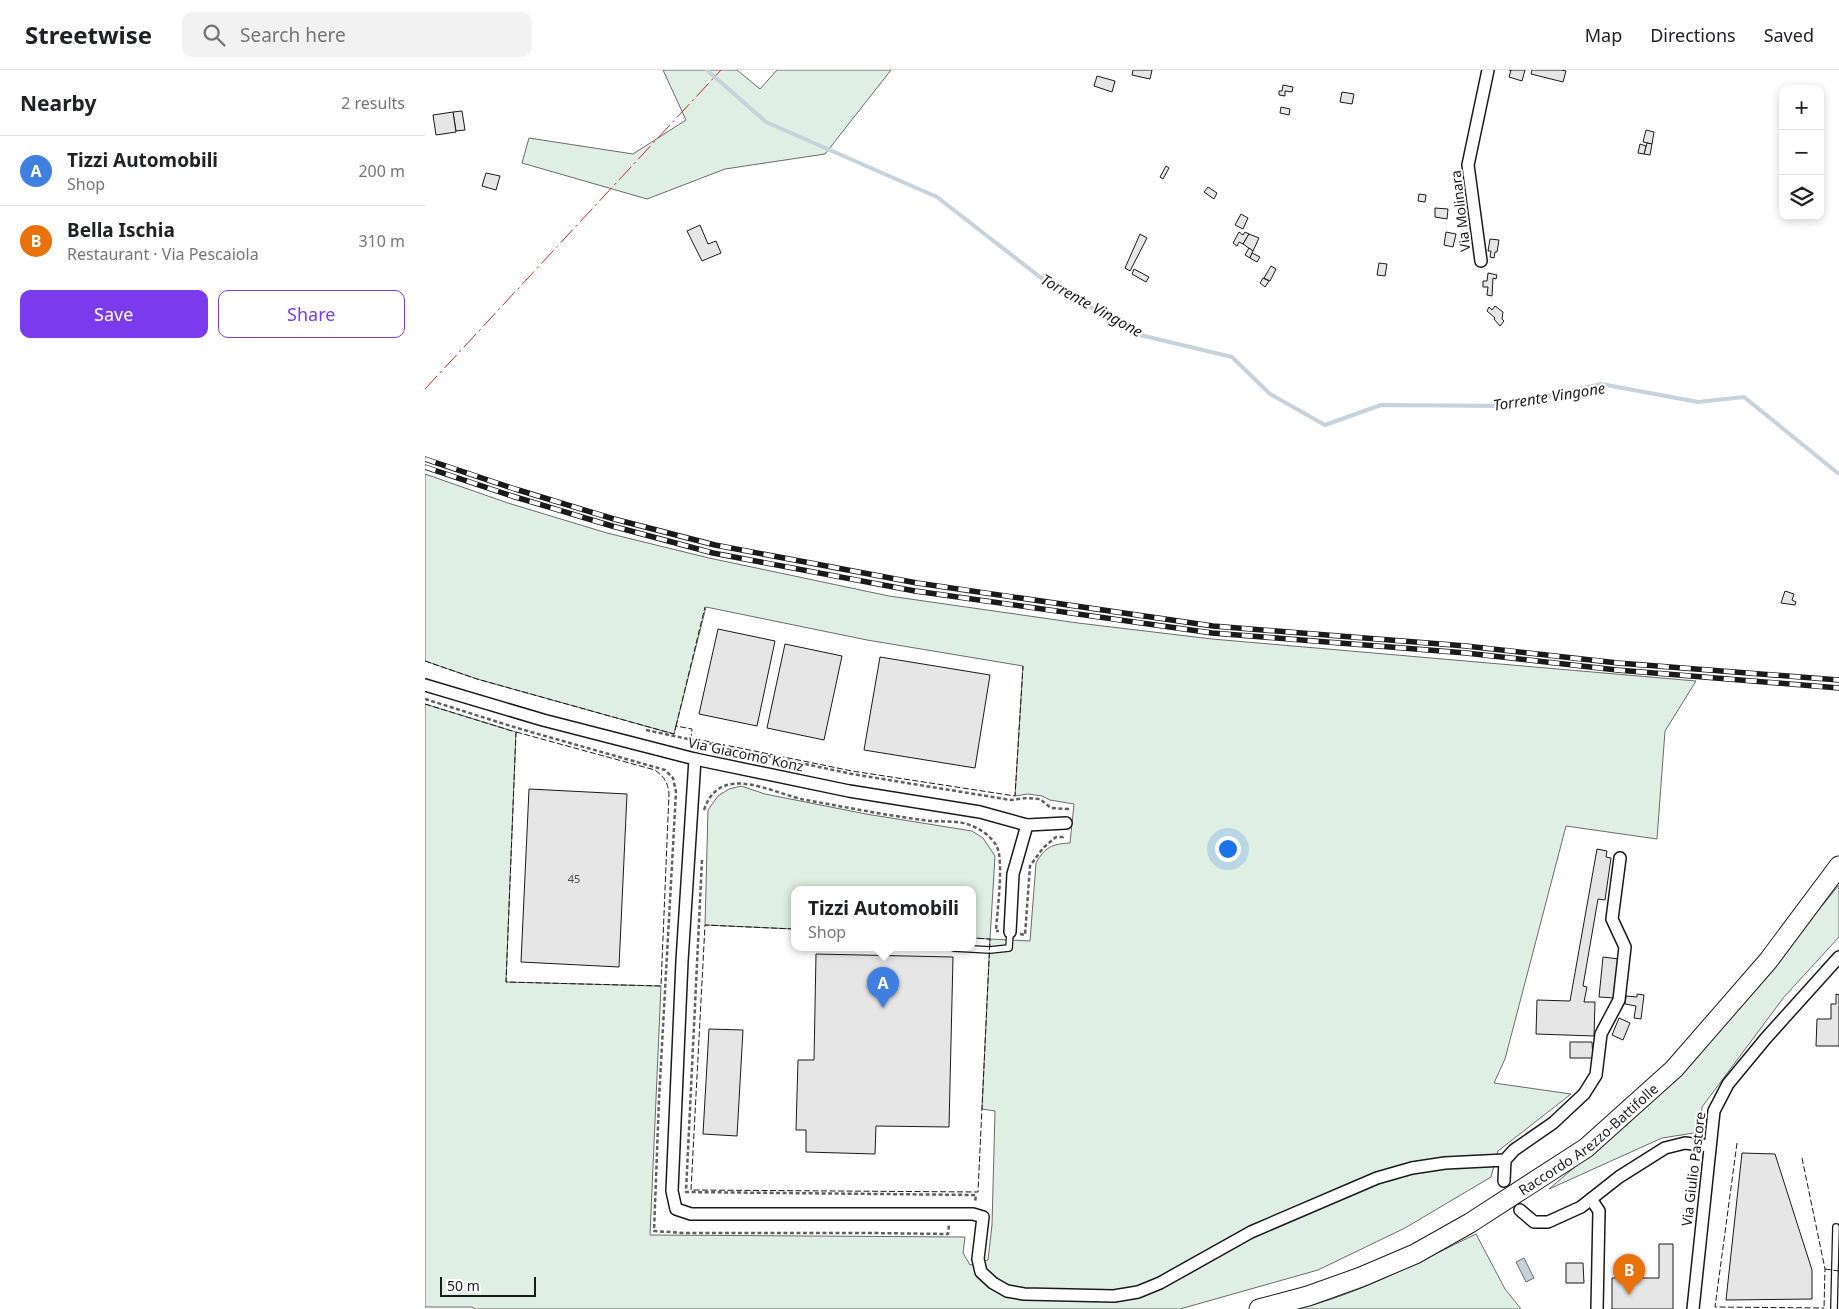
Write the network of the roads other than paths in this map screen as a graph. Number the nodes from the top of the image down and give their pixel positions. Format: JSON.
{"nodes":[{"id":1,"x":1489,"y":70,"type":"edge"},
{"id":2,"x":1481,"y":260,"type":"dead end"},
{"id":3,"x":425,"y":685,"type":"edge"},
{"id":4,"x":695,"y":759,"type":"junction"},
{"id":5,"x":1066,"y":823,"type":"road end"},
{"id":6,"x":1027,"y":824,"type":"junction"},
{"id":7,"x":1620,"y":858,"type":"dead end"},
{"id":8,"x":1839,"y":866,"type":"edge"},
{"id":9,"x":1010,"y":932,"type":"joint"},
{"id":10,"x":976,"y":949,"type":"edge"},
{"id":11,"x":1839,"y":957,"type":"edge"},
{"id":12,"x":1709,"y":1146,"type":"junction"},
{"id":13,"x":1505,"y":1160,"type":"junction"},
{"id":14,"x":1504,"y":1181,"type":"dead end"},
{"id":15,"x":1591,"y":1199,"type":"junction"},
{"id":16,"x":1520,"y":1210,"type":"dead end"},
{"id":17,"x":1836,"y":1227,"type":"dead end"},
{"id":18,"x":1836,"y":1307,"type":"edge"},
{"id":19,"x":1259,"y":1309,"type":"edge"},
{"id":20,"x":1597,"y":1309,"type":"edge"},
{"id":21,"x":1693,"y":1309,"type":"edge"}],
"edges":[{"from":1,"to":2,"type":"street","name":"Via Molinara"},
{"from":3,"to":4,"type":"street","name":"Via Giacomo Konz"},
{"from":4,"to":6,"type":"street","name":"Via Giacomo Konz"},
{"from":4,"to":13,"type":"street"},
{"from":5,"to":6,"type":"street","name":"Via Giacomo Konz"},
{"from":6,"to":9,"type":"street"},
{"from":7,"to":13,"type":"street"},
{"from":8,"to":19,"type":"main road","name":"Raccordo Arezzo-Battifolle"},
{"from":9,"to":10,"type":"lane"},
{"from":11,"to":12,"type":"street","name":"Via Giulio Pastore"},
{"from":12,"to":15,"type":"street"},
{"from":12,"to":21,"type":"street","name":"Via Giulio Pastore"},
{"from":13,"to":14,"type":"street"},
{"from":15,"to":16,"type":"street"},
{"from":15,"to":20,"type":"street"},
{"from":17,"to":18,"type":"lane"}]}
